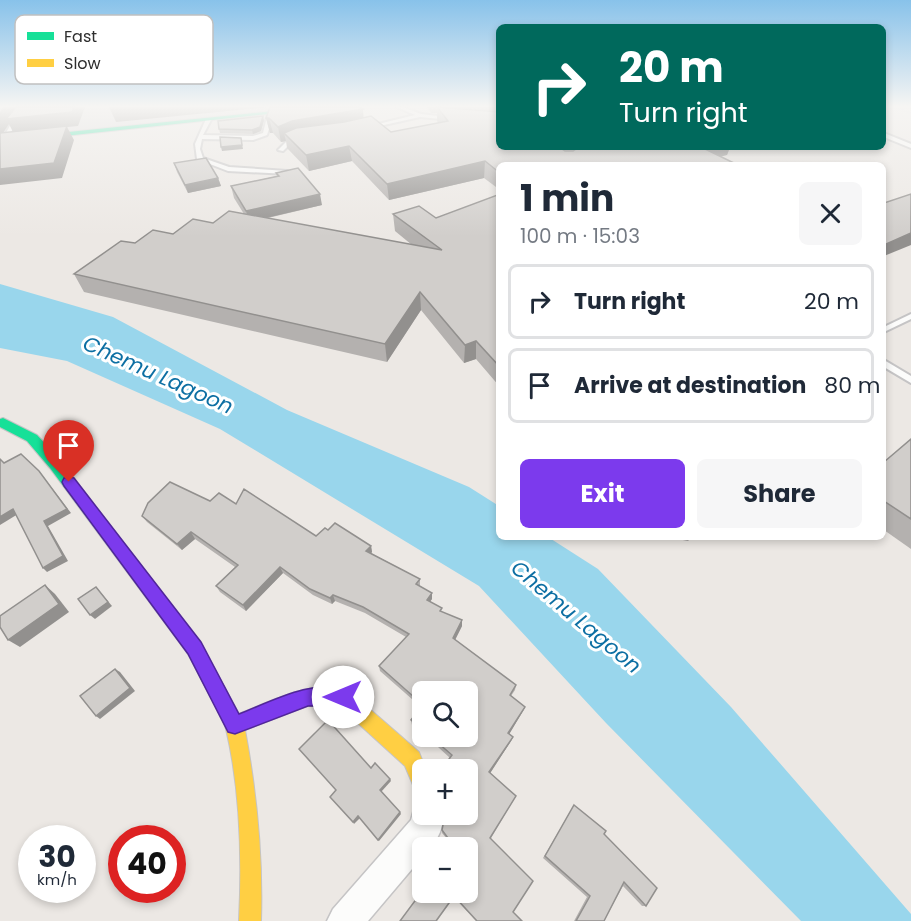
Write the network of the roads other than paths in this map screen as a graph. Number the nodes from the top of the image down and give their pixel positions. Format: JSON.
{"nodes":[{"id":1,"x":198,"y":150,"type":"edge"},
{"id":2,"x":287,"y":174,"type":"edge"},
{"id":3,"x":911,"y":316,"type":"edge"},
{"id":4,"x":886,"y":329,"type":"edge"},
{"id":5,"x":886,"y":364,"type":"edge"},
{"id":6,"x":911,"y":380,"type":"edge"},
{"id":7,"x":3,"y":423,"type":"dead end"},
{"id":8,"x":235,"y":725,"type":"junction"},
{"id":9,"x":412,"y":759,"type":"edge"},
{"id":10,"x":427,"y":825,"type":"edge"},
{"id":11,"x":250,"y":921,"type":"edge"},
{"id":12,"x":345,"y":921,"type":"edge"}],
"edges":[{"from":1,"to":2,"type":"lane"},
{"from":3,"to":4,"type":"lane"},
{"from":5,"to":6,"type":"lane"},
{"from":7,"to":8,"type":"street"},
{"from":8,"to":9,"type":"street"},
{"from":8,"to":11,"type":"street"},
{"from":10,"to":12,"type":"street"}]}
